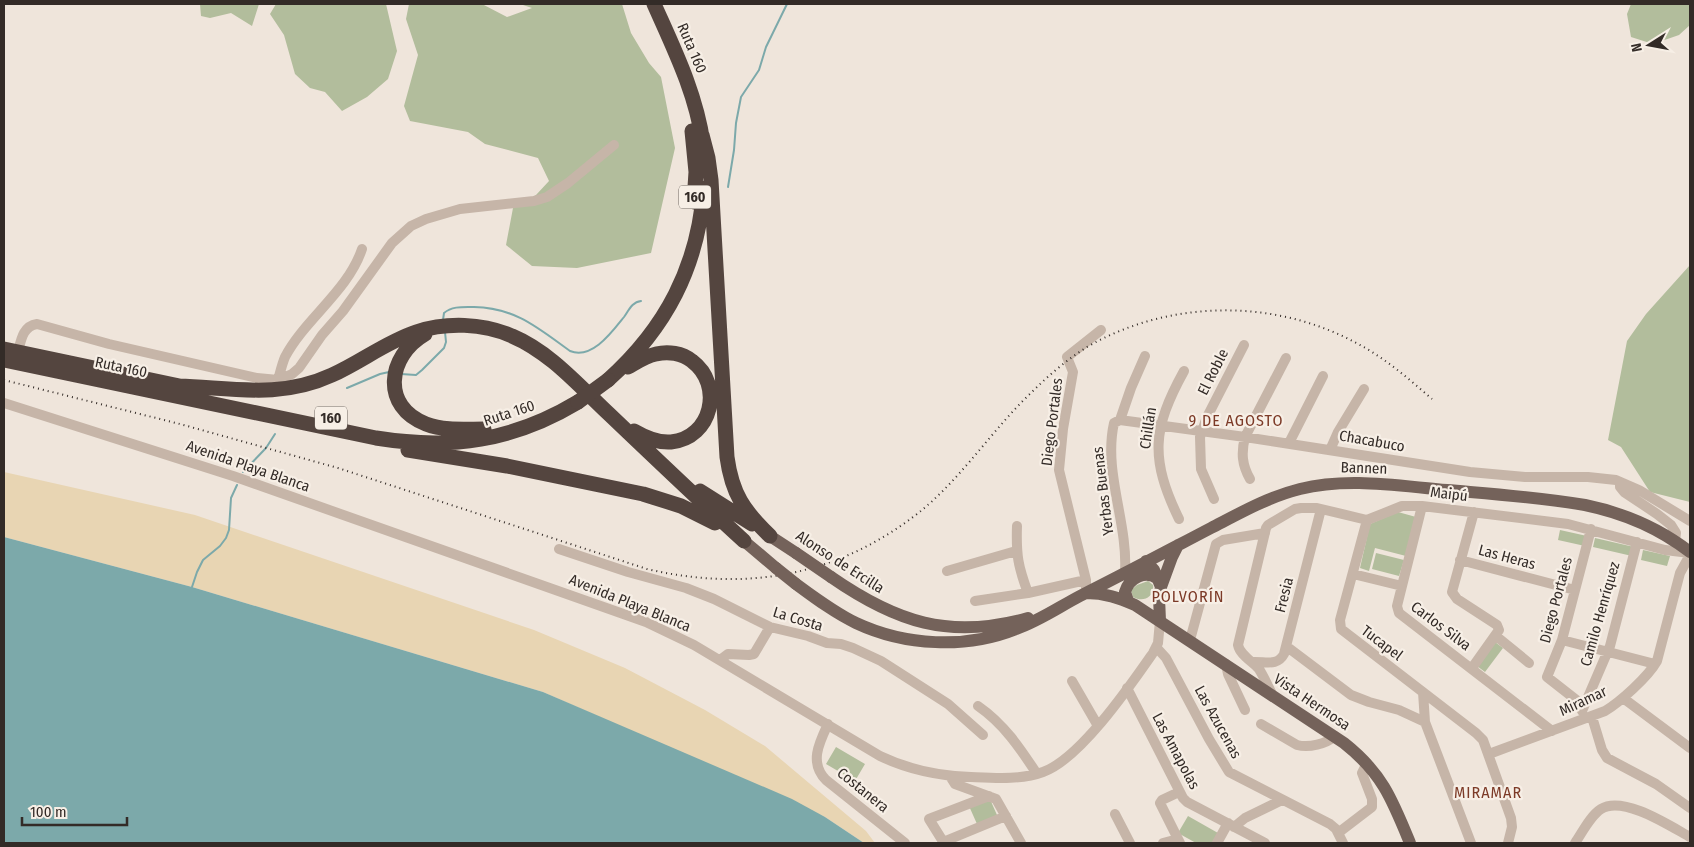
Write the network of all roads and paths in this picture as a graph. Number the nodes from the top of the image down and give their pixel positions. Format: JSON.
{"nodes":[{"id":1,"x":642,"y":4,"type":"edge"},
{"id":2,"x":654,"y":4,"type":"edge"},
{"id":3,"x":702,"y":135,"type":"junction"},
{"id":4,"x":614,"y":145,"type":"dead end"},
{"id":5,"x":362,"y":249,"type":"dead end"},
{"id":6,"x":443,"y":327,"type":"junction"},
{"id":7,"x":1101,"y":330,"type":"dead end"},
{"id":8,"x":1244,"y":345,"type":"dead end"},
{"id":9,"x":11,"y":350,"type":"edge"},
{"id":10,"x":1145,"y":356,"type":"dead end"},
{"id":11,"x":1286,"y":358,"type":"dead end"},
{"id":12,"x":4,"y":360,"type":"edge"},
{"id":13,"x":1184,"y":371,"type":"dead end"},
{"id":14,"x":605,"y":376,"type":"junction"},
{"id":15,"x":1323,"y":376,"type":"dead end"},
{"id":16,"x":278,"y":380,"type":"junction"},
{"id":17,"x":179,"y":386,"type":"junction"},
{"id":18,"x":1364,"y":389,"type":"dead end"},
{"id":19,"x":576,"y":398,"type":"junction"},
{"id":20,"x":4,"y":403,"type":"edge"},
{"id":21,"x":1120,"y":420,"type":"junction"},
{"id":22,"x":618,"y":422,"type":"junction"},
{"id":23,"x":1161,"y":425,"type":"junction"},
{"id":24,"x":484,"y":429,"type":"junction"},
{"id":25,"x":1202,"y":431,"type":"junction"},
{"id":26,"x":361,"y":434,"type":"junction"},
{"id":27,"x":1245,"y":437,"type":"junction"},
{"id":28,"x":1289,"y":443,"type":"junction"},
{"id":29,"x":1330,"y":450,"type":"junction"},
{"id":30,"x":661,"y":463,"type":"junction"},
{"id":31,"x":1250,"y":479,"type":"dead end"},
{"id":32,"x":1620,"y":482,"type":"junction"},
{"id":33,"x":1214,"y":499,"type":"dead end"},
{"id":34,"x":1422,"y":506,"type":"junction"},
{"id":35,"x":1321,"y":509,"type":"junction"},
{"id":36,"x":1474,"y":512,"type":"junction"},
{"id":37,"x":1179,"y":519,"type":"dead end"},
{"id":38,"x":1366,"y":520,"type":"junction"},
{"id":39,"x":1690,"y":521,"type":"edge"},
{"id":40,"x":1017,"y":526,"type":"dead end"},
{"id":41,"x":1591,"y":529,"type":"junction"},
{"id":42,"x":1265,"y":533,"type":"junction"},
{"id":43,"x":770,"y":536,"type":"junction"},
{"id":44,"x":744,"y":541,"type":"junction"},
{"id":45,"x":1675,"y":541,"type":"junction"},
{"id":46,"x":1637,"y":542,"type":"junction"},
{"id":47,"x":1178,"y":545,"type":"junction"},
{"id":48,"x":559,"y":549,"type":"dead end"},
{"id":49,"x":1016,"y":551,"type":"junction"},
{"id":50,"x":1690,"y":553,"type":"edge"},
{"id":51,"x":1460,"y":560,"type":"junction"},
{"id":52,"x":1146,"y":561,"type":"junction"},
{"id":53,"x":947,"y":570,"type":"dead end"},
{"id":54,"x":1125,"y":572,"type":"junction"},
{"id":55,"x":1352,"y":574,"type":"junction"},
{"id":56,"x":1086,"y":580,"type":"junction"},
{"id":57,"x":1402,"y":586,"type":"junction"},
{"id":58,"x":1159,"y":588,"type":"junction"},
{"id":59,"x":1575,"y":590,"type":"junction"},
{"id":60,"x":1028,"y":593,"type":"junction"},
{"id":61,"x":1086,"y":593,"type":"junction"},
{"id":62,"x":1130,"y":598,"type":"junction"},
{"id":63,"x":975,"y":601,"type":"dead end"},
{"id":64,"x":1054,"y":609,"type":"junction"},
{"id":65,"x":1160,"y":621,"type":"junction"},
{"id":66,"x":770,"y":627,"type":"junction"},
{"id":67,"x":1496,"y":636,"type":"junction"},
{"id":68,"x":1190,"y":640,"type":"junction"},
{"id":69,"x":1562,"y":640,"type":"junction"},
{"id":70,"x":1286,"y":646,"type":"junction"},
{"id":71,"x":1156,"y":647,"type":"junction"},
{"id":72,"x":1608,"y":652,"type":"junction"},
{"id":73,"x":720,"y":660,"type":"junction"},
{"id":74,"x":1252,"y":662,"type":"junction"},
{"id":75,"x":1529,"y":663,"type":"dead end"},
{"id":76,"x":1226,"y":664,"type":"junction"},
{"id":77,"x":1655,"y":664,"type":"junction"},
{"id":78,"x":1472,"y":668,"type":"junction"},
{"id":79,"x":1072,"y":681,"type":"dead end"},
{"id":80,"x":1127,"y":688,"type":"junction"},
{"id":81,"x":1423,"y":692,"type":"junction"},
{"id":82,"x":1272,"y":694,"type":"junction"},
{"id":83,"x":1623,"y":698,"type":"junction"},
{"id":84,"x":978,"y":706,"type":"dead end"},
{"id":85,"x":1584,"y":706,"type":"junction"},
{"id":86,"x":1244,"y":710,"type":"dead end"},
{"id":87,"x":1592,"y":717,"type":"junction"},
{"id":88,"x":1425,"y":722,"type":"junction"},
{"id":89,"x":1579,"y":722,"type":"junction"},
{"id":90,"x":828,"y":724,"type":"junction"},
{"id":91,"x":1261,"y":724,"type":"dead end"},
{"id":92,"x":1098,"y":726,"type":"junction"},
{"id":93,"x":1552,"y":731,"type":"junction"},
{"id":94,"x":983,"y":735,"type":"dead end"},
{"id":95,"x":1335,"y":736,"type":"junction"},
{"id":96,"x":1690,"y":748,"type":"edge"},
{"id":97,"x":1489,"y":754,"type":"junction"},
{"id":98,"x":1367,"y":763,"type":"junction"},
{"id":99,"x":1037,"y":774,"type":"junction"},
{"id":100,"x":950,"y":776,"type":"junction"},
{"id":101,"x":1179,"y":792,"type":"junction"},
{"id":102,"x":989,"y":796,"type":"junction"},
{"id":103,"x":1282,"y":800,"type":"junction"},
{"id":104,"x":1690,"y":808,"type":"edge"},
{"id":105,"x":1115,"y":814,"type":"dead end"},
{"id":106,"x":1006,"y":816,"type":"junction"},
{"id":107,"x":1231,"y":825,"type":"junction"},
{"id":108,"x":1338,"y":833,"type":"junction"},
{"id":109,"x":1690,"y":837,"type":"edge"},
{"id":110,"x":1179,"y":841,"type":"edge"},
{"id":111,"x":944,"y":842,"type":"edge"},
{"id":112,"x":906,"y":843,"type":"edge"},
{"id":113,"x":1021,"y":843,"type":"edge"},
{"id":114,"x":1130,"y":843,"type":"edge"},
{"id":115,"x":1163,"y":843,"type":"edge"},
{"id":116,"x":1217,"y":843,"type":"edge"},
{"id":117,"x":1265,"y":843,"type":"edge"},
{"id":118,"x":1343,"y":843,"type":"edge"},
{"id":119,"x":1410,"y":843,"type":"edge"},
{"id":120,"x":1470,"y":843,"type":"edge"},
{"id":121,"x":1508,"y":843,"type":"edge"},
{"id":122,"x":1576,"y":843,"type":"edge"}],
"edges":[{"from":1,"to":14,"type":"highway","name":"Ruta 160","number":"160"},
{"from":2,"to":3,"type":"highway","name":"Ruta 160","number":"160"},
{"from":3,"to":14,"type":"highway","name":"Ruta 160","number":"160"},
{"from":3,"to":43,"type":"highway"},
{"from":4,"to":16,"type":"street"},
{"from":5,"to":16,"type":"street"},
{"from":6,"to":17,"type":"highway"},
{"from":6,"to":22,"type":"highway"},
{"from":6,"to":24,"type":"highway"},
{"from":7,"to":56,"type":"street","name":"Diego Portales"},
{"from":8,"to":25,"type":"street","name":"El Roble"},
{"from":9,"to":16,"type":"street"},
{"from":9,"to":17,"type":"highway","name":"Ruta 160","number":"160"},
{"from":10,"to":21,"type":"street","name":"Yerbas Buenas"},
{"from":11,"to":27,"type":"street"},
{"from":12,"to":26,"type":"highway","name":"Ruta 160","number":"160"},
{"from":13,"to":23,"type":"street","name":"Chillán"},
{"from":14,"to":19,"type":"highway","name":"Ruta 160","number":"160"},
{"from":14,"to":22,"type":"highway"},
{"from":15,"to":28,"type":"street"},
{"from":17,"to":24,"type":"highway","name":"Ruta 160","number":"160"},
{"from":18,"to":29,"type":"street"},
{"from":19,"to":24,"type":"highway","name":"Ruta 160","number":"160"},
{"from":19,"to":26,"type":"highway","name":"Ruta 160","number":"160"},
{"from":20,"to":73,"type":"street","name":"Avenida Playa Blanca"},
{"from":21,"to":23,"type":"street","name":"Chacabuco"},
{"from":21,"to":54,"type":"street","name":"Yerbas Buenas"},
{"from":22,"to":30,"type":"highway"},
{"from":23,"to":25,"type":"street","name":"Chacabuco"},
{"from":23,"to":37,"type":"street","name":"Chillán"},
{"from":25,"to":27,"type":"street","name":"Chacabuco"},
{"from":25,"to":33,"type":"street","name":"El Roble"},
{"from":26,"to":44,"type":"highway"},
{"from":27,"to":28,"type":"street","name":"Chacabuco"},
{"from":27,"to":31,"type":"street"},
{"from":28,"to":29,"type":"street","name":"Chacabuco"},
{"from":29,"to":32,"type":"street","name":"Chacabuco"},
{"from":30,"to":43,"type":"highway"},
{"from":30,"to":44,"type":"highway"},
{"from":32,"to":39,"type":"street","name":"Chacabuco"},
{"from":32,"to":45,"type":"street"},
{"from":34,"to":36,"type":"street","name":"Maipú"},
{"from":34,"to":38,"type":"street","name":"Maipú"},
{"from":34,"to":57,"type":"street","name":"Carlos Silva"},
{"from":35,"to":38,"type":"street"},
{"from":35,"to":42,"type":"street"},
{"from":35,"to":70,"type":"street","name":"Fresia"},
{"from":36,"to":41,"type":"street","name":"Maipú"},
{"from":36,"to":51,"type":"street"},
{"from":38,"to":55,"type":"street","name":"Tucapel"},
{"from":40,"to":49,"type":"street"},
{"from":41,"to":46,"type":"street","name":"Maipú"},
{"from":41,"to":59,"type":"street","name":"Diego Portales"},
{"from":42,"to":68,"type":"street"},
{"from":42,"to":74,"type":"street"},
{"from":43,"to":64,"type":"main road","name":"Alonso de Ercilla","bridge":true},
{"from":44,"to":64,"type":"main road","bridge":true},
{"from":45,"to":47,"type":"main road","name":"Bannen"},
{"from":45,"to":50,"type":"main road","name":"Bannen"},
{"from":46,"to":50,"type":"street","name":"Maipú"},
{"from":46,"to":72,"type":"street","name":"Camilo Henríquez"},
{"from":47,"to":52,"type":"main road","name":"Bannen"},
{"from":47,"to":58,"type":"main road"},
{"from":48,"to":66,"type":"street","name":"La Costa"},
{"from":49,"to":53,"type":"street"},
{"from":49,"to":60,"type":"street"},
{"from":50,"to":77,"type":"street","name":"Miramar"},
{"from":51,"to":59,"type":"street","name":"Las Heras"},
{"from":51,"to":67,"type":"street"},
{"from":52,"to":54,"type":"main road","name":"Bannen"},
{"from":52,"to":58,"type":"main road"},
{"from":54,"to":61,"type":"main road","name":"Bannen"},
{"from":54,"to":62,"type":"main road"},
{"from":55,"to":57,"type":"street"},
{"from":55,"to":81,"type":"street","name":"Tucapel"},
{"from":56,"to":60,"type":"street"},
{"from":56,"to":61,"type":"street","name":"Diego Portales"},
{"from":57,"to":78,"type":"street","name":"Carlos Silva"},
{"from":58,"to":62,"type":"main road"},
{"from":58,"to":62,"type":"main road"},
{"from":58,"to":65,"type":"main road"},
{"from":59,"to":69,"type":"street","name":"Diego Portales"},
{"from":60,"to":63,"type":"street"},
{"from":61,"to":62,"type":"main road"},
{"from":61,"to":64,"type":"main road","name":"Bannen"},
{"from":62,"to":65,"type":"main road","name":"Vista Hermosa"},
{"from":65,"to":68,"type":"main road","name":"Vista Hermosa"},
{"from":65,"to":71,"type":"street","name":"Avenida Playa Blanca"},
{"from":66,"to":73,"type":"street"},
{"from":66,"to":94,"type":"street","name":"La Costa"},
{"from":67,"to":75,"type":"street"},
{"from":67,"to":78,"type":"street"},
{"from":68,"to":76,"type":"main road","name":"Vista Hermosa"},
{"from":69,"to":72,"type":"street"},
{"from":69,"to":85,"type":"street","name":"Diego Portales"},
{"from":70,"to":74,"type":"street","name":"Fresia"},
{"from":70,"to":88,"type":"street"},
{"from":71,"to":80,"type":"street","name":"Avenida Playa Blanca"},
{"from":71,"to":103,"type":"street","name":"Las Azucenas"},
{"from":72,"to":77,"type":"street"},
{"from":72,"to":85,"type":"street","name":"Camilo Henríquez"},
{"from":73,"to":90,"type":"street","name":"Avenida Playa Blanca"},
{"from":74,"to":82,"type":"street"},
{"from":76,"to":82,"type":"main road","name":"Vista Hermosa"},
{"from":76,"to":86,"type":"street"},
{"from":77,"to":83,"type":"street","name":"Miramar"},
{"from":78,"to":93,"type":"street","name":"Carlos Silva"},
{"from":79,"to":92,"type":"street"},
{"from":80,"to":92,"type":"street","name":"Avenida Playa Blanca"},
{"from":80,"to":101,"type":"street","name":"Las Amapolas"},
{"from":81,"to":88,"type":"street"},
{"from":81,"to":97,"type":"street","name":"Tucapel"},
{"from":82,"to":95,"type":"main road","name":"Vista Hermosa"},
{"from":83,"to":87,"type":"street","name":"Miramar"},
{"from":83,"to":96,"type":"street"},
{"from":84,"to":99,"type":"street"},
{"from":85,"to":89,"type":"street","name":"Camilo Henríquez"},
{"from":87,"to":89,"type":"street","name":"Miramar"},
{"from":87,"to":104,"type":"street"},
{"from":88,"to":120,"type":"street"},
{"from":89,"to":93,"type":"street","name":"Miramar"},
{"from":90,"to":100,"type":"street","name":"Avenida Playa Blanca"},
{"from":90,"to":112,"type":"street","name":"Costanera"},
{"from":91,"to":95,"type":"street"},
{"from":92,"to":99,"type":"street","name":"Avenida Playa Blanca"},
{"from":93,"to":97,"type":"street","name":"Miramar"},
{"from":95,"to":98,"type":"main road","name":"Vista Hermosa"},
{"from":97,"to":121,"type":"street"},
{"from":98,"to":108,"type":"street"},
{"from":98,"to":119,"type":"main road","name":"Vista Hermosa"},
{"from":99,"to":100,"type":"street","name":"Avenida Playa Blanca"},
{"from":100,"to":102,"type":"street"},
{"from":101,"to":107,"type":"street","name":"Las Amapolas"},
{"from":101,"to":110,"type":"street"},
{"from":102,"to":106,"type":"street"},
{"from":102,"to":111,"type":"street"},
{"from":103,"to":107,"type":"street"},
{"from":103,"to":108,"type":"street","name":"Las Azucenas"},
{"from":105,"to":114,"type":"street"},
{"from":106,"to":111,"type":"street"},
{"from":106,"to":113,"type":"street"},
{"from":107,"to":116,"type":"street"},
{"from":107,"to":117,"type":"street","name":"Las Amapolas"},
{"from":108,"to":118,"type":"street","name":"Las Azucenas"},
{"from":109,"to":122,"type":"street"},
{"from":110,"to":115,"type":"street"}]}
